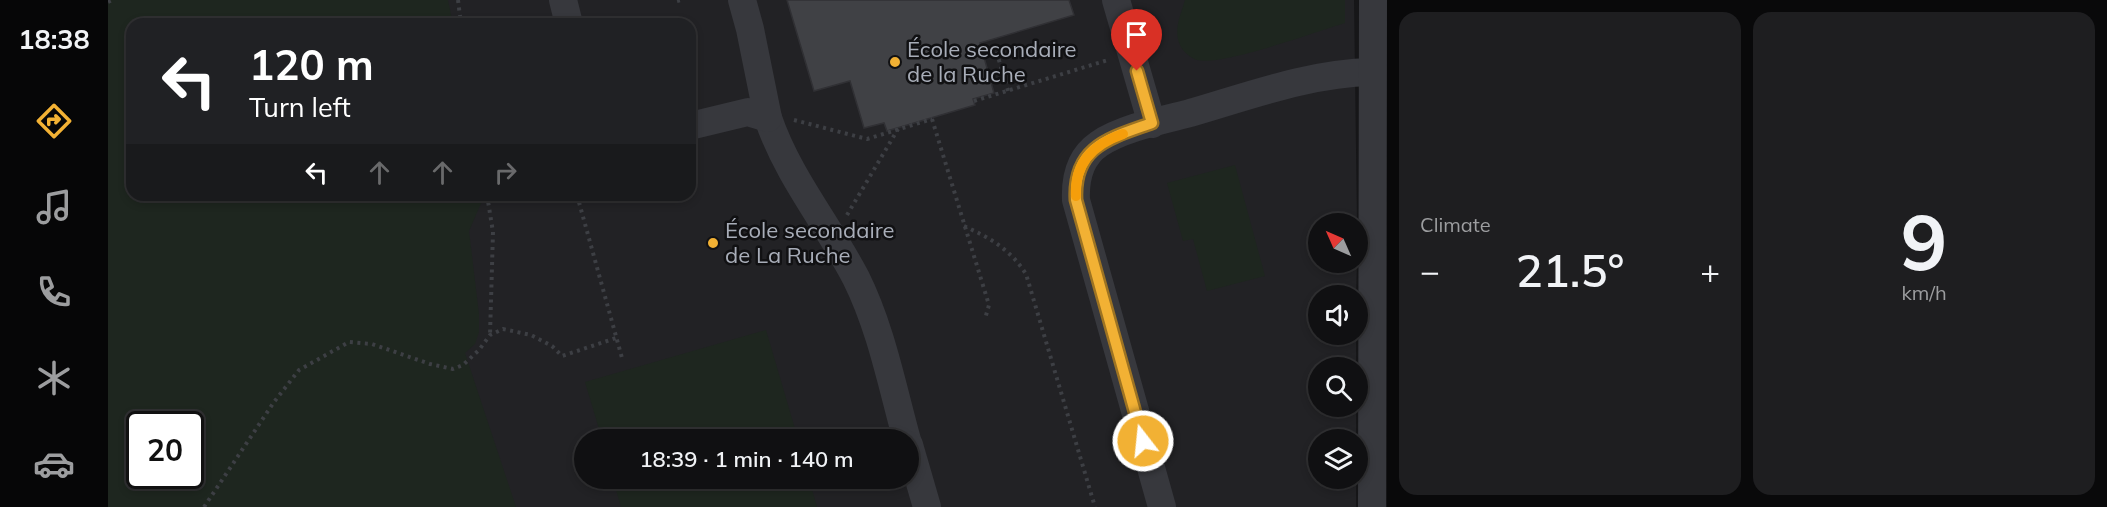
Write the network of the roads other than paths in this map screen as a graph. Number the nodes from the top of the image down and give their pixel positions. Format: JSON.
{"nodes":[{"id":1,"x":563,"y":0,"type":"edge"},
{"id":2,"x":742,"y":0,"type":"edge"},
{"id":3,"x":1116,"y":0,"type":"edge"},
{"id":4,"x":1373,"y":0,"type":"edge"},
{"id":5,"x":568,"y":18,"type":"edge"},
{"id":6,"x":1372,"y":72,"type":"junction"},
{"id":7,"x":768,"y":120,"type":"junction"},
{"id":8,"x":1152,"y":123,"type":"junction"},
{"id":9,"x":696,"y":125,"type":"edge"},
{"id":10,"x":905,"y":429,"type":"edge"},
{"id":11,"x":919,"y":479,"type":"edge"},
{"id":12,"x":927,"y":507,"type":"edge"},
{"id":13,"x":1162,"y":507,"type":"edge"},
{"id":14,"x":1372,"y":507,"type":"edge"}],
"edges":[{"from":1,"to":5,"type":"street"},
{"from":2,"to":7,"type":"street"},
{"from":3,"to":8,"type":"street"},
{"from":4,"to":6,"type":"street"},
{"from":6,"to":8,"type":"street"},
{"from":6,"to":14,"type":"street"},
{"from":7,"to":9,"type":"street"},
{"from":7,"to":10,"type":"street"},
{"from":8,"to":13,"type":"street"},
{"from":11,"to":12,"type":"street"}]}
